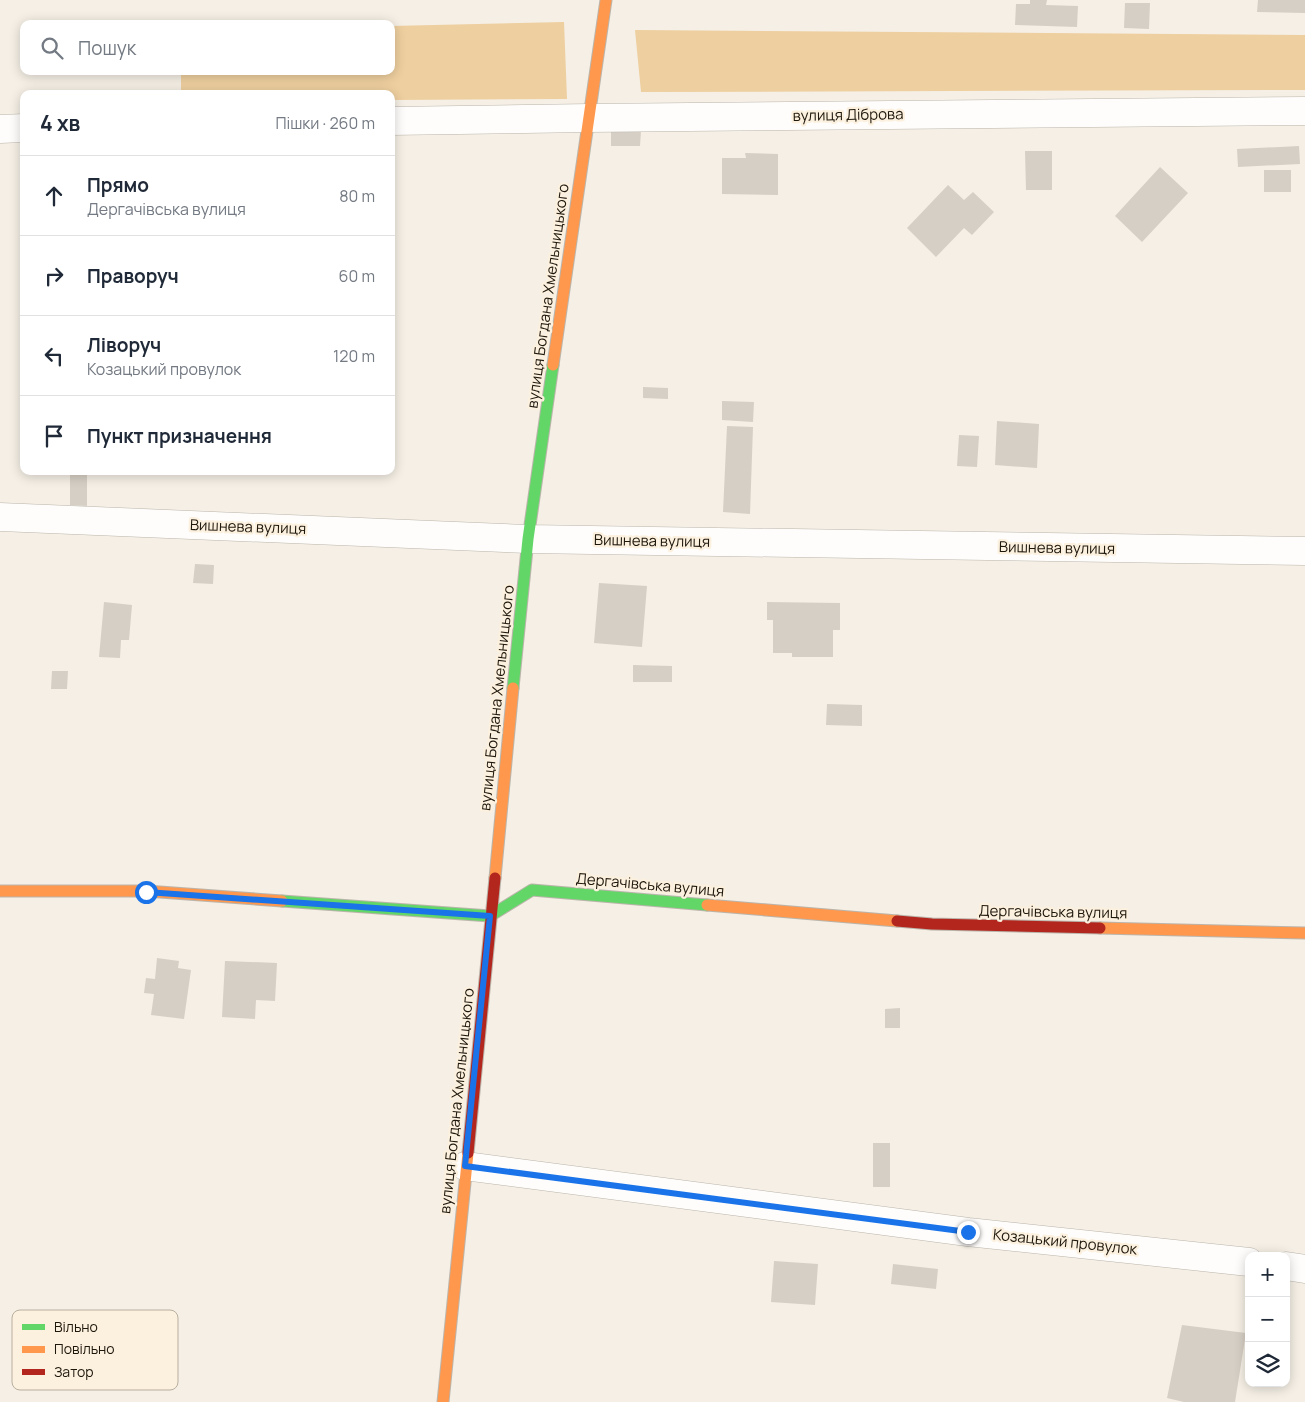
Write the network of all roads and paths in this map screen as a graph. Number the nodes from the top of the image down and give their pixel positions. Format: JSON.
{"nodes":[{"id":1,"x":606,"y":0,"type":"edge"},
{"id":2,"x":1305,"y":111,"type":"edge"},
{"id":3,"x":589,"y":118,"type":"junction"},
{"id":4,"x":395,"y":121,"type":"edge"},
{"id":5,"x":20,"y":128,"type":"edge"},
{"id":6,"x":0,"y":129,"type":"edge"},
{"id":7,"x":0,"y":517,"type":"edge"},
{"id":8,"x":528,"y":539,"type":"junction"},
{"id":9,"x":1305,"y":550,"type":"edge"},
{"id":10,"x":0,"y":891,"type":"edge"},
{"id":11,"x":490,"y":916,"type":"junction"},
{"id":12,"x":1305,"y":932,"type":"edge"},
{"id":13,"x":465,"y":1166,"type":"junction"},
{"id":14,"x":1245,"y":1262,"type":"edge"},
{"id":15,"x":1290,"y":1266,"type":"edge"},
{"id":16,"x":1305,"y":1268,"type":"edge"},
{"id":17,"x":442,"y":1402,"type":"edge"}],
"edges":[{"from":1,"to":3,"type":"street","name":"вулиця Богдана Хмельницького"},
{"from":2,"to":3,"type":"street","name":"вулиця Діброва"},
{"from":3,"to":4,"type":"street","name":"вулиця Діброва"},
{"from":3,"to":8,"type":"street","name":"вулиця Богдана Хмельницького"},
{"from":5,"to":6,"type":"street"},
{"from":7,"to":8,"type":"street","name":"Вишнева вулиця"},
{"from":8,"to":9,"type":"street","name":"Вишнева вулиця"},
{"from":8,"to":11,"type":"street","name":"вулиця Богдана Хмельницького"},
{"from":10,"to":11,"type":"street"},
{"from":11,"to":12,"type":"street","name":"Дергачівська вулиця"},
{"from":11,"to":13,"type":"street","name":"вулиця Богдана Хмельницького"},
{"from":13,"to":14,"type":"street","name":"Козацький провулок"},
{"from":13,"to":17,"type":"street","name":"вулиця Богдана Хмельницького"},
{"from":15,"to":16,"type":"street"}]}
